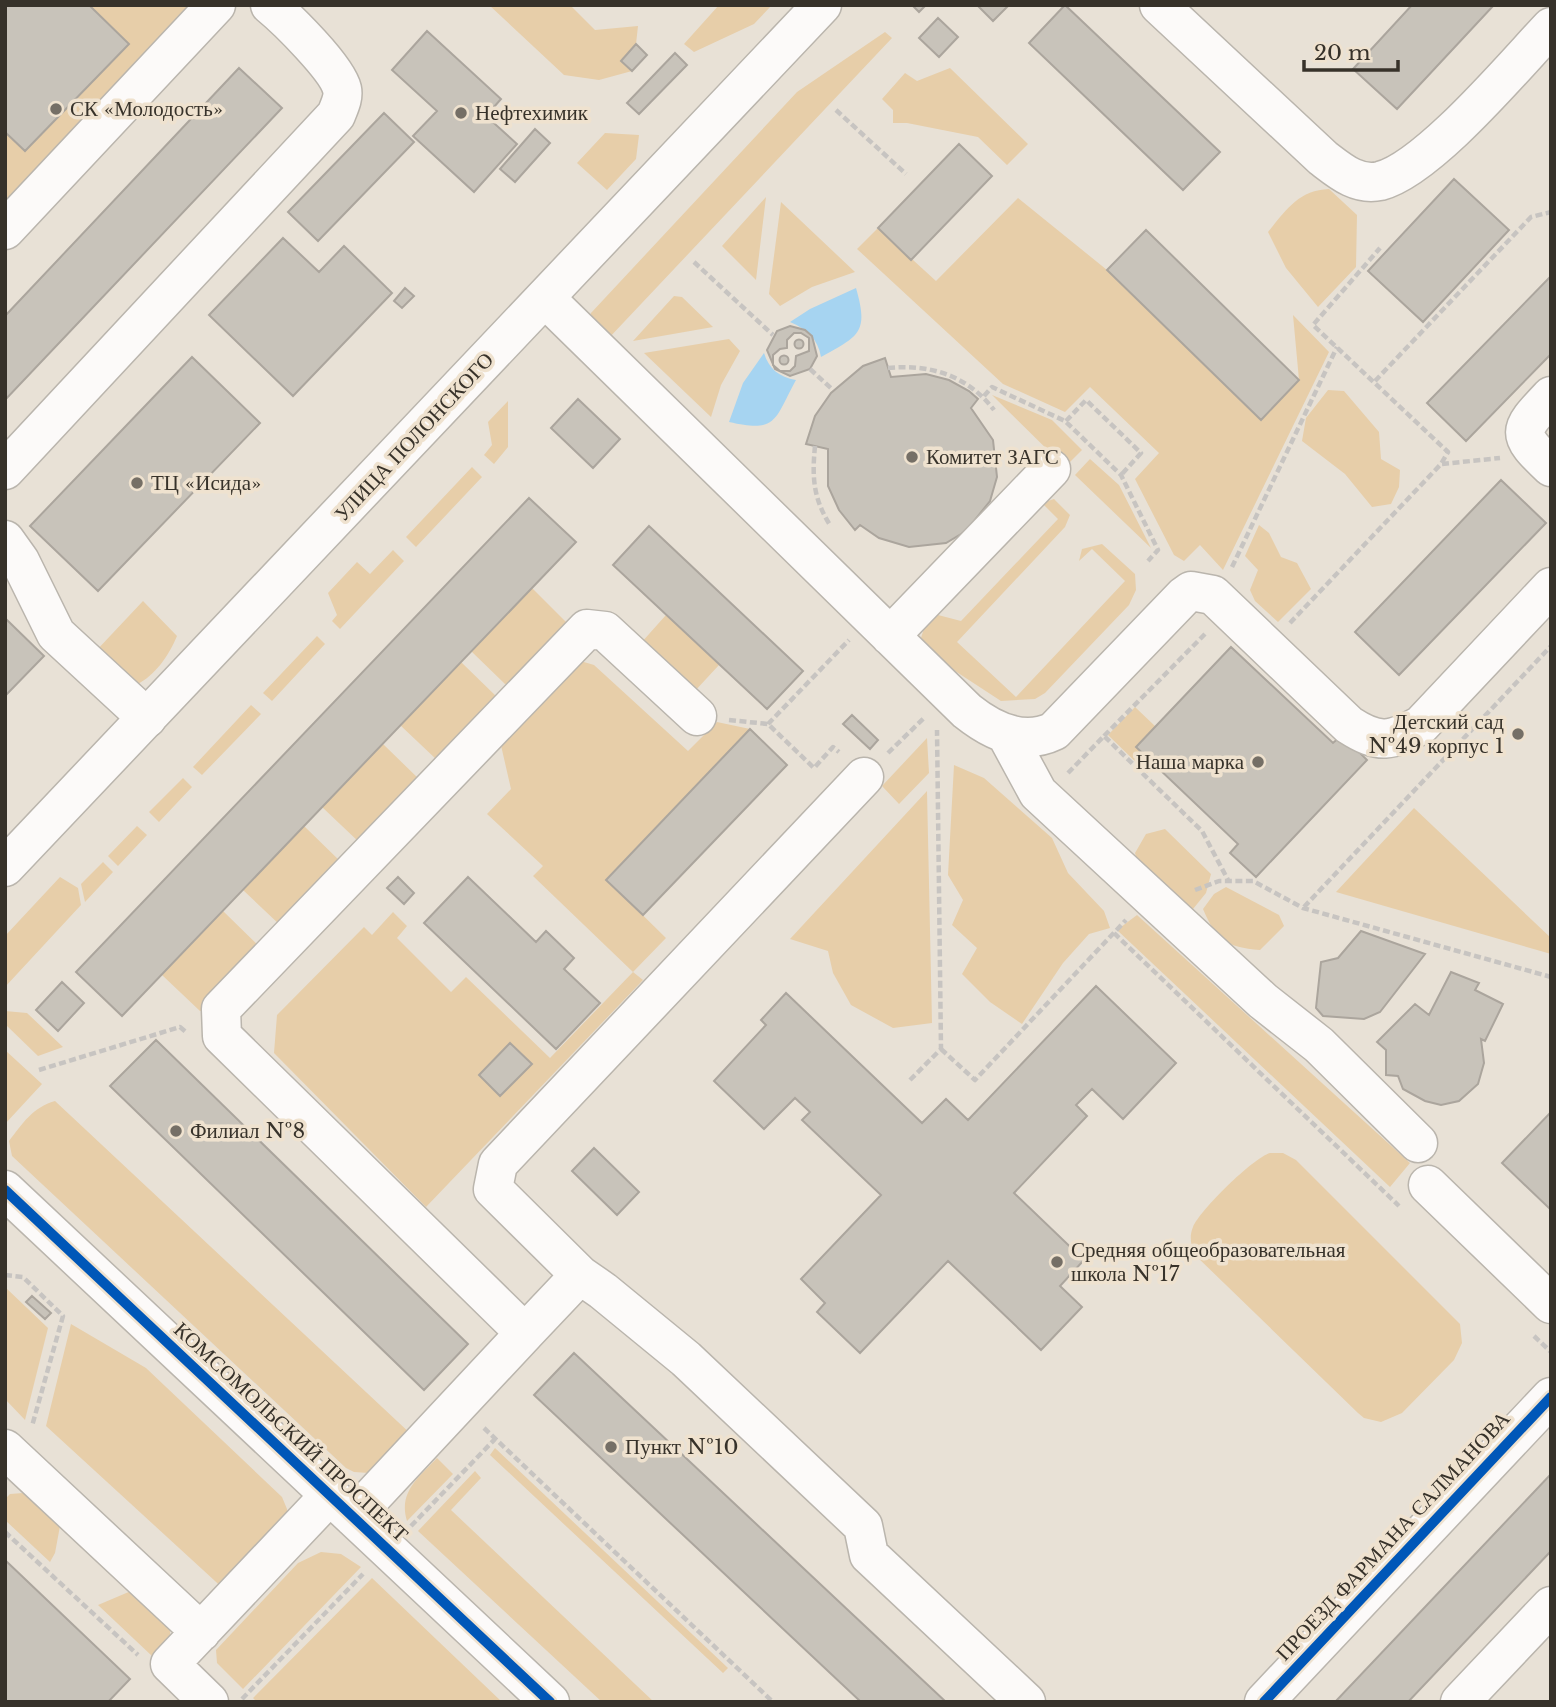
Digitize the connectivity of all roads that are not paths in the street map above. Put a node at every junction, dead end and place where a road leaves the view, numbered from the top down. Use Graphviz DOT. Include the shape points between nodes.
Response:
graph roads {
  1 [pos="216,5"];
  2 [pos="822,5"];
  3 [pos="1163,7"];
  4 [pos="278,8"];
  5 [pos="1551,27"];
  6 [pos="5,230"];
  7 [pos="545,298"];
  8 [pos="1551,396"];
  9 [pos="1551,467"];
  10 [pos="1051,469"];
  11 [pos="5,470"];
  12 [pos="5,540"];
  13 [pos="1551,587"];
  14 [pos="890,636"];
  15 [pos="697,716"];
  16 [pos="147,718"];
  17 [pos="1006,734"];
  18 [pos="864,777"];
  19 [pos="5,867"];
  20 [pos="1418,1143"];
  21 [pos="5,1190"];
  22 [pos="1415,1197"];
  23 [pos="580,1275"];
  24 [pos="1541,1319"];
  25 [pos="525,1333"];
  26 [pos="1551,1397"];
  27 [pos="8,1452"];
  28 [pos="341,1506"];
  29 [pos="1551,1606"];
  30 [pos="201,1632"];
  31 [pos="209,1702"];
  32 [pos="550,1702"];
  33 [pos="1026,1702"];
  34 [pos="1264,1702"];
  35 [pos="1460,1702"];
  1 -- 6 [label="main road"];
  2 -- 7 [label="main road, УЛИЦА ПОЛОНСКОГО"];
  3 -- 5 [label="main road" via="1323,158 1349,178 1378,181 1404,171 1432,150"];
  4 -- 11 [label="main road" via="342,88 336,115"];
  7 -- 14 [label="main road"];
  7 -- 16 [label="main road, УЛИЦА ПОЛОНСКОГО"];
  8 -- 9 [label="main road" via="1528,421 1524,434 1527,445"];
  10 -- 14 [label="main road"];
  12 -- 16 [label="main road" via="56,634"];
  13 -- 17 [label="main road" via="1422,725 1396,739 1370,739 1349,726 1213,595 1191,591 1055,731 1028,737"];
  14 -- 17 [label="main road" via="967,711 986,727"];
  15 -- 25 [label="main road" via="605,631 587,629 221,1009 222,1036"];
  16 -- 19 [label="main road, УЛИЦА ПОЛОНСКОГО"];
  17 -- 20 [label="main road" via="1038,793 1263,1001 1319,1045"];
  18 -- 23 [label="main road" via="498,1164 493,1189"];
  21 -- 28 [label="main road, КОМСОМОЛЬСКИЙ ПРОСПЕКТ"];
  22 -- 24 [label="main road"];
  23 -- 25 [label="main road"];
  23 -- 33 [label="main road" via="686,1359 863,1526 869,1555"];
  25 -- 28 [label="main road"];
  26 -- 34 [label="main road, ПРОЕЗД ФАРМАНА САЛМАНОВА"];
  27 -- 30 [label="main road"];
  28 -- 30 [label="main road"];
  28 -- 32 [label="main road, КОМСОМОЛЬСКИЙ ПРОСПЕКТ"];
  29 -- 35 [label="main road"];
  30 -- 31 [label="main road" via="170,1664"];
}
